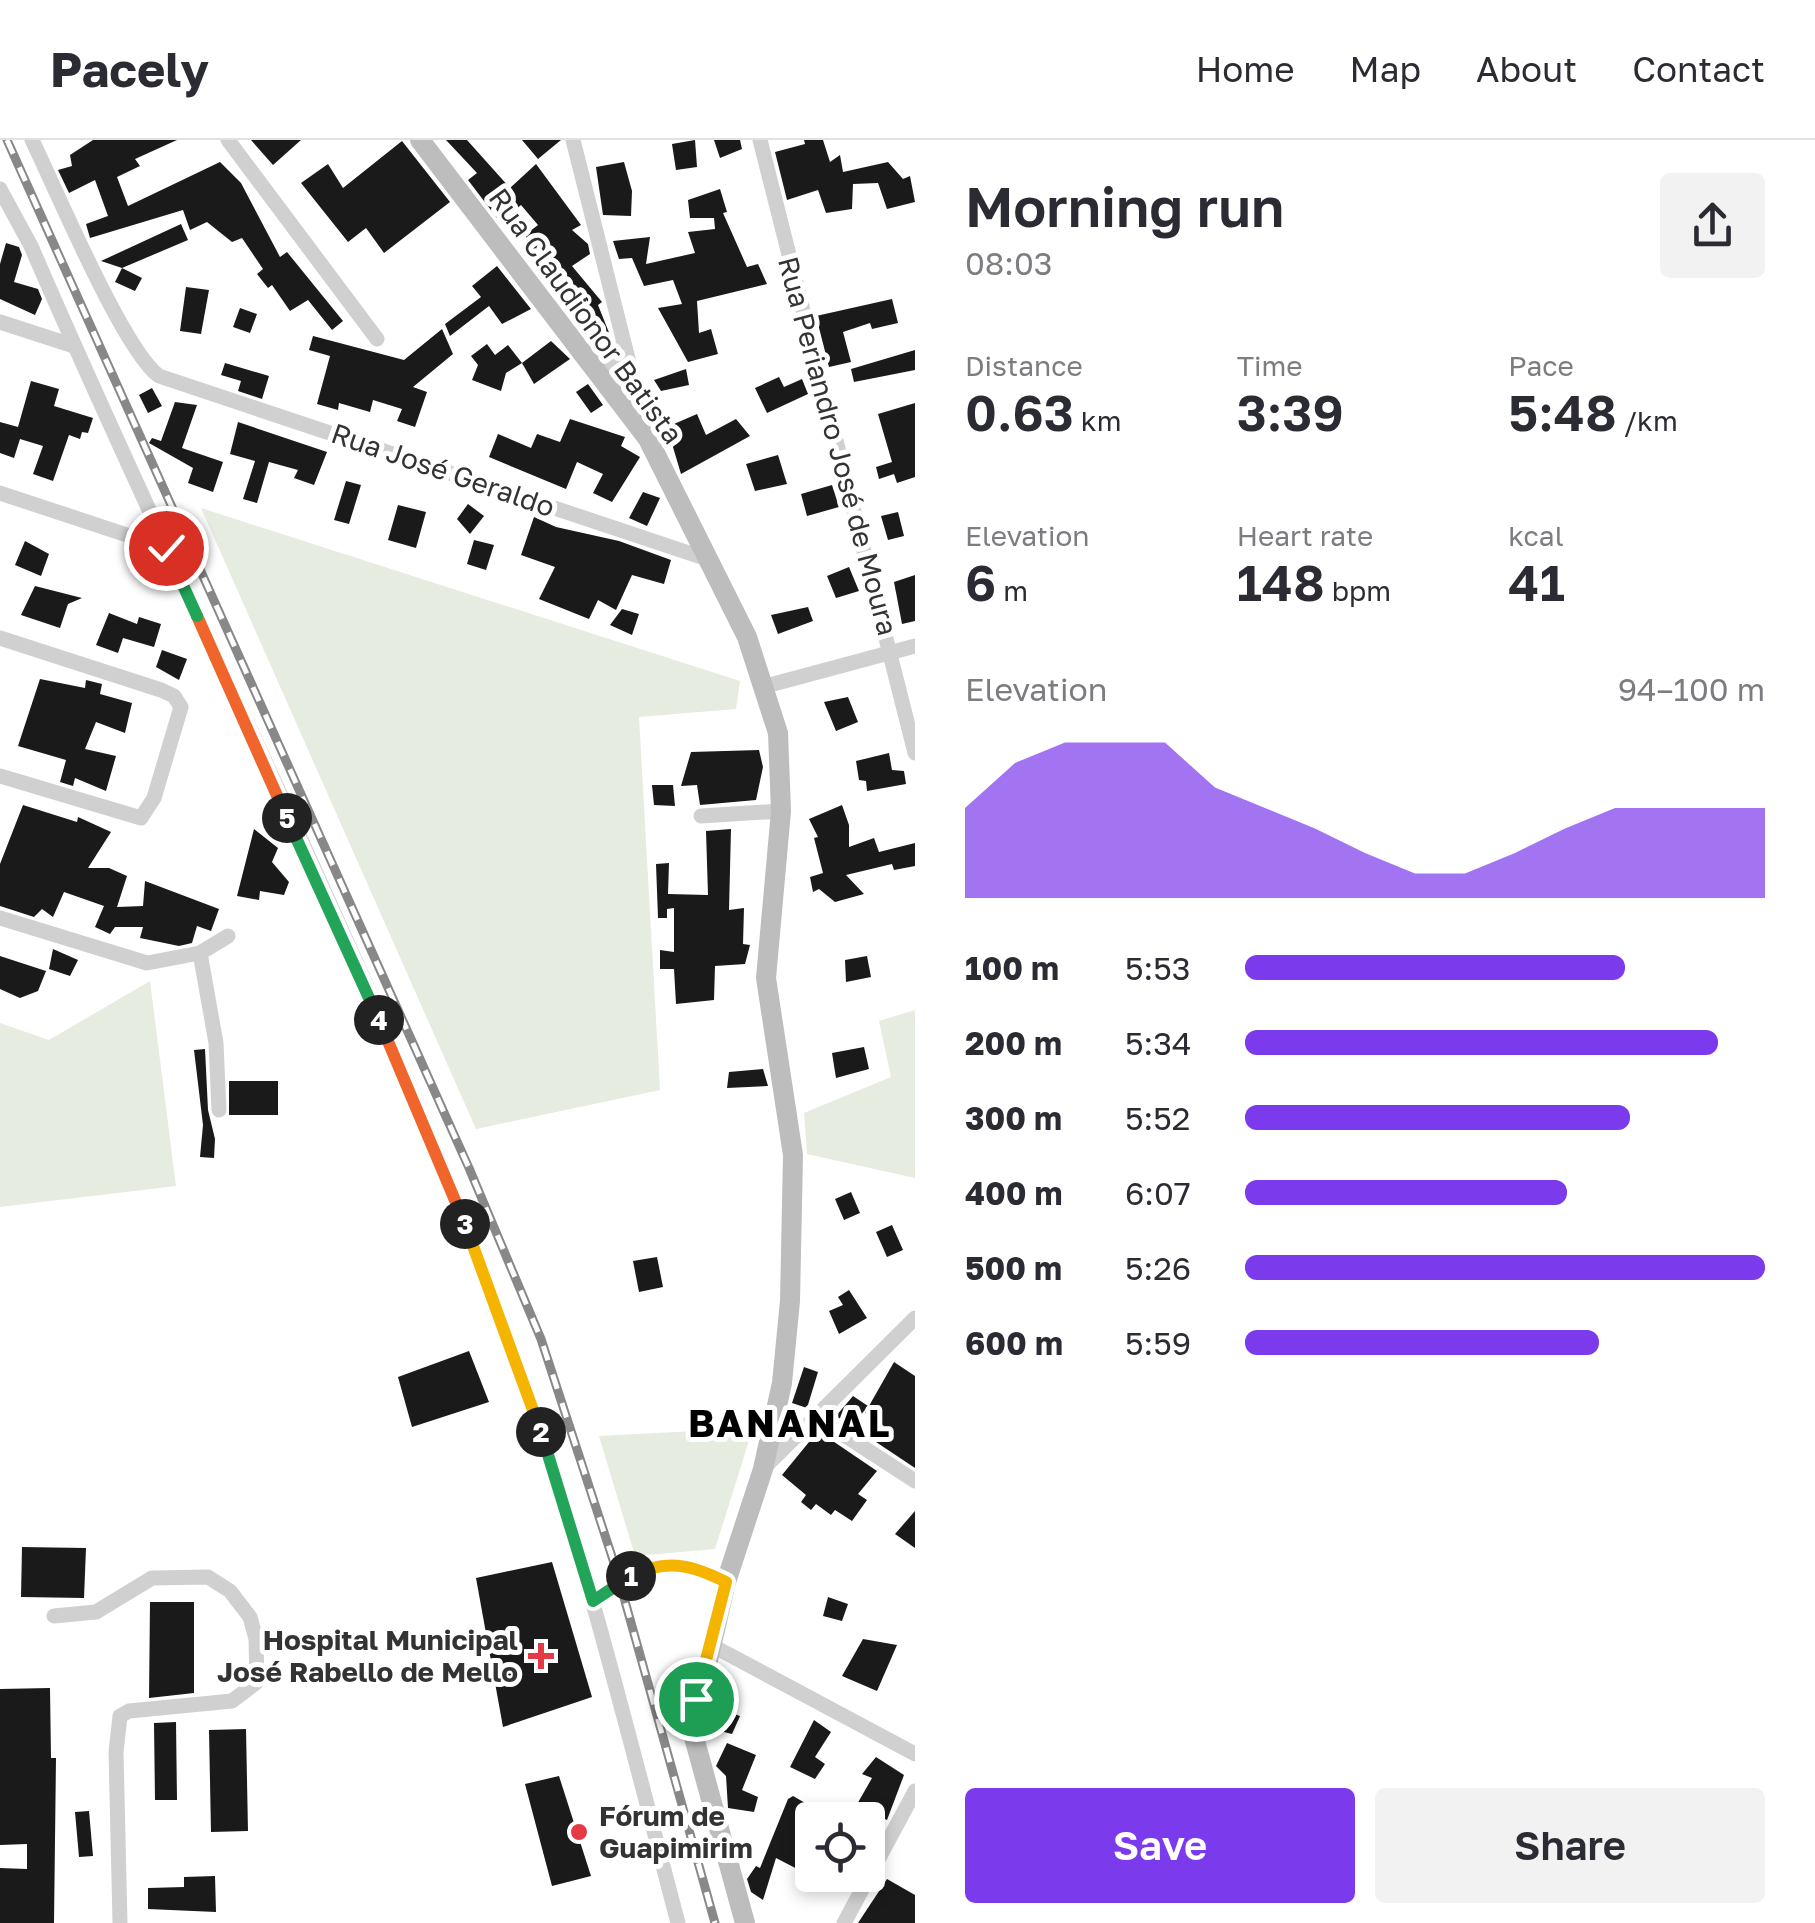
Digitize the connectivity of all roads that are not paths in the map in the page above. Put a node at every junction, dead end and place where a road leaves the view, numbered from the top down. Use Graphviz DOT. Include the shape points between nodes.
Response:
graph roads {
  1 [pos="32,140"];
  2 [pos="228,140"];
  3 [pos="420,140"];
  4 [pos="573,140"];
  5 [pos="760,140"];
  6 [pos="0,189"];
  7 [pos="0,322"];
  8 [pos="377,339"];
  9 [pos="623,339"];
  10 [pos="74,346"];
  11 [pos="590,362"];
  12 [pos="648,439"];
  13 [pos="0,493"];
  14 [pos="166,548"];
  15 [pos="710,560"];
  16 [pos="0,638"];
  17 [pos="915,646"];
  18 [pos="892,654"];
  19 [pos="766,686"];
  20 [pos="915,752"];
  21 [pos="0,776"];
  22 [pos="780,811"];
  23 [pos="701,816"];
  24 [pos="0,918"];
  25 [pos="228,936"];
  26 [pos="200,953"];
  27 [pos="218,1110"];
  28 [pos="915,1318"];
  29 [pos="818,1418"];
  30 [pos="763,1469"];
  31 [pos="915,1481"];
  32 [pos="54,1616"];
  33 [pos="709,1644"];
  34 [pos="915,1754"];
  35 [pos="915,1792"];
  36 [pos="120,1923"];
  37 [pos="678,1923"];
  38 [pos="744,1923"];
  39 [pos="844,1923"];
  1 -- 15 [label="street, Rua José Geraldo" via="146,367 174,382"];
  2 -- 8 [label="street"];
  3 -- 11 [label="main road, Rua Claudionor Batista"];
  4 -- 9 [label="street"];
  5 -- 18 [label="street, Rua Periandro José de Moura"];
  6 -- 10 [label="street"];
  7 -- 10 [label="street"];
  9 -- 11 [label="street" via="613,366"];
  9 -- 12 [label="street"];
  10 -- 14 [label="street"];
  11 -- 12 [label="main road, Rua Claudionor Batista"];
  12 -- 15 [label="main road, Rua Claudionor Batista"];
  13 -- 14 [label="street"];
  14 -- 37 [label="street" via="424,1121 507,1333 564,1498"];
  15 -- 19 [label="main road, Rua Claudionor Batista"];
  16 -- 21 [label="street" via="160,690 181,707 154,798 141,818"];
  17 -- 18 [label="street"];
  18 -- 19 [label="street"];
  18 -- 20 [label="street, Rua Periandro José de Moura"];
  19 -- 22 [label="main road, Rua Claudionor Batista" via="778,733"];
  22 -- 23 [label="street"];
  22 -- 30 [label="main road, Rua Claudionor Batista" via="766,978 790,1123 795,1238 782,1383"];
  24 -- 26 [label="street" via="147,963"];
  25 -- 26 [label="street"];
  26 -- 27 [label="street" via="216,1043"];
  28 -- 29 [label="street"];
  29 -- 30 [label="street"];
  29 -- 31 [label="street"];
  30 -- 33 [label="main road, Rua Claudionor Batista"];
  32 -- 36 [label="street" via="96,1612 152,1578 202,1576 230,1591 254,1626 257,1682 248,1694 120,1716"];
  33 -- 34 [label="street"];
  33 -- 38 [label="main road, Rua Claudionor Batista" via="696,1699 695,1741"];
  35 -- 39 [label="street"];
}
